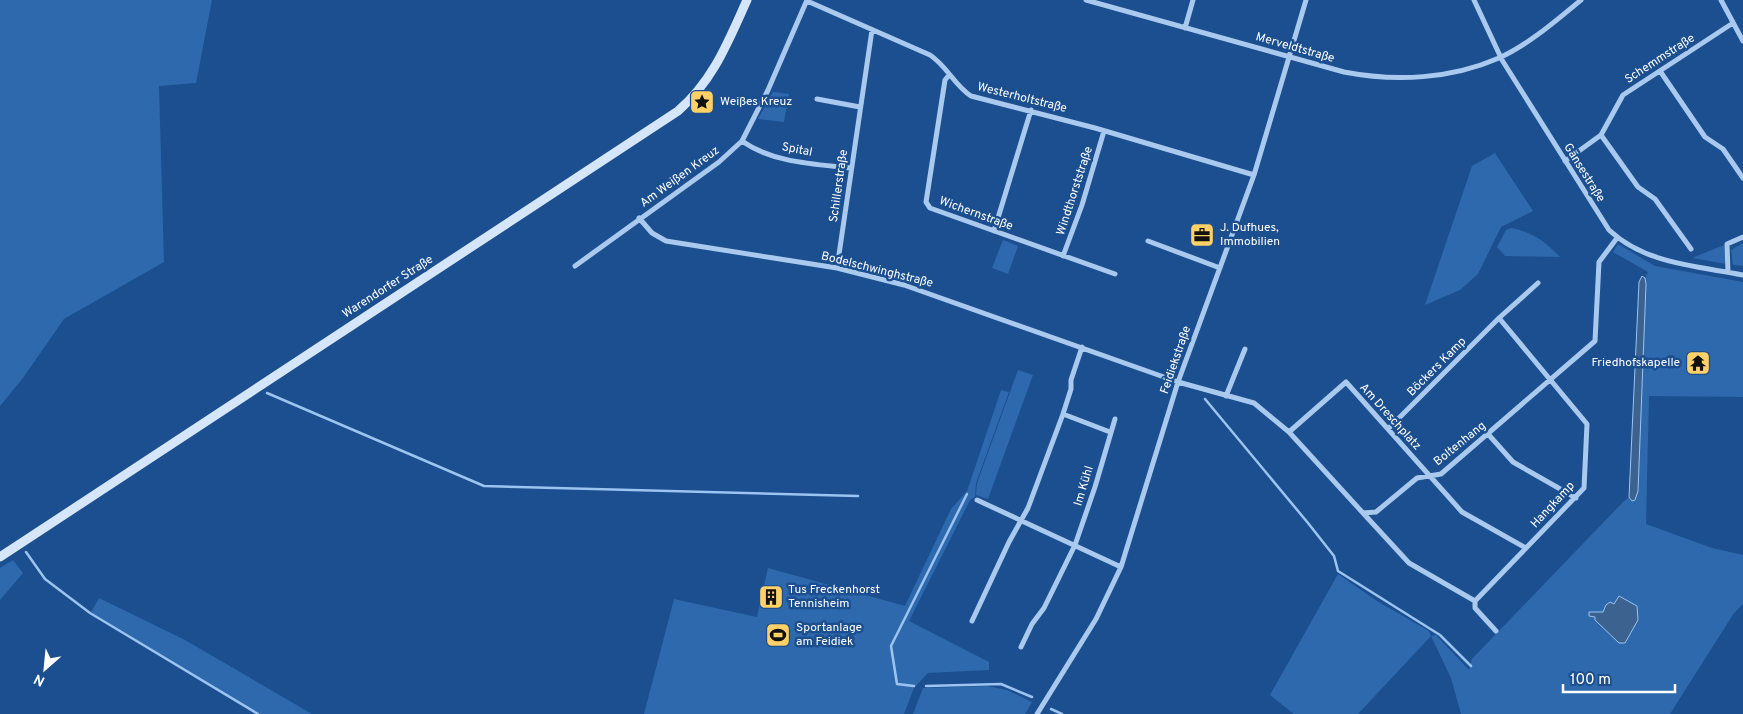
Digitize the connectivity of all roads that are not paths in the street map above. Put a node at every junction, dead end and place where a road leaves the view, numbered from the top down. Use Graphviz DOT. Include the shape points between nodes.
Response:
graph roads {
  1 [pos="747,0"];
  2 [pos="807,0"];
  3 [pos="1086,0"];
  4 [pos="1193,0"];
  5 [pos="1306,0"];
  6 [pos="1474,0"];
  7 [pos="1581,0"];
  8 [pos="1721,0"];
  9 [pos="1733,22"];
  10 [pos="1185,28"];
  11 [pos="872,30"];
  12 [pos="1743,41"];
  13 [pos="1290,57"];
  14 [pos="1501,57"];
  15 [pos="1660,71"];
  16 [pos="949,75"];
  17 [pos="817,100"];
  18 [pos="860,107"];
  19 [pos="1031,110"];
  20 [pos="1104,131"];
  21 [pos="1601,135"];
  22 [pos="742,141"];
  23 [pos="1565,161"];
  24 [pos="851,168"];
  25 [pos="1254,176"];
  26 [pos="1743,178"];
  27 [pos="639,218"];
  28 [pos="994,231"];
  29 [pos="1743,237"];
  30 [pos="1617,238"];
  31 [pos="1148,240"];
  32 [pos="1691,249"];
  33 [pos="1063,256"];
  34 [pos="575,266"];
  35 [pos="837,268"];
  36 [pos="1220,268"];
  37 [pos="1728,272"];
  38 [pos="1115,274"];
  39 [pos="1743,275"];
  40 [pos="1538,283"];
  41 [pos="1499,318"];
  42 [pos="1082,347"];
  43 [pos="1245,349"];
  44 [pos="1552,379"];
  45 [pos="1178,382"];
  46 [pos="1226,396"];
  47 [pos="1063,414"];
  48 [pos="1115,419"];
  49 [pos="1388,429"];
  50 [pos="1110,432"];
  51 [pos="1289,432"];
  52 [pos="1488,434"];
  53 [pos="1429,476"];
  54 [pos="1576,498"];
  55 [pos="977,500"];
  56 [pos="1363,513"];
  57 [pos="1021,520"];
  58 [pos="1075,545"];
  59 [pos="1526,548"];
  60 [pos="0,557"];
  61 [pos="1121,567"];
  62 [pos="1475,601"];
  63 [pos="972,621"];
  64 [pos="1496,631"];
  65 [pos="1021,647"];
  66 [pos="1037,714"];
  1 -- 60 [label="main road, Warendorfer Straße" via="706,83 678,111"];
  2 -- 11 [label="street, Westerholtstraße"];
  2 -- 22 [label="street, Am Weißen Kreuz"];
  3 -- 10 [label="street, Merveldtstraße"];
  4 -- 10 [label="street"];
  5 -- 13 [label="street, Feidiekstraße"];
  6 -- 14 [label="street, Gänsestraße"];
  7 -- 14 [label="street, Merveldtstraße" via="1554,23"];
  8 -- 9 [label="street"];
  9 -- 12 [label="street"];
  9 -- 15 [label="street, Schemmstraße"];
  10 -- 13 [label="street, Merveldtstraße"];
  11 -- 16 [label="street, Westerholtstraße" via="930,55"];
  11 -- 18 [label="street, Schillerstraße"];
  13 -- 14 [label="street, Merveldtstraße" via="1344,72 1386,78 1433,76"];
  13 -- 25 [label="street, Feidiekstraße"];
  14 -- 23 [label="street, Gänsestraße"];
  15 -- 21 [label="street, Schemmstraße" via="1624,95"];
  15 -- 26 [label="street" via="1706,137 1723,149"];
  16 -- 19 [label="street, Westerholtstraße" via="960,89 971,96"];
  16 -- 28 [label="street, Wichernstraße" via="926,202 930,208"];
  17 -- 18 [label="street"];
  18 -- 24 [label="street, Schillerstraße"];
  19 -- 20 [label="street, Westerholtstraße"];
  19 -- 28 [label="street"];
  20 -- 25 [label="street, Westerholtstraße"];
  20 -- 33 [label="street, Windthorststraße"];
  21 -- 23 [label="street, Schemmstraße"];
  21 -- 32 [label="street" via="1638,187 1655,199"];
  22 -- 24 [label="street, Spital" via="755,151 790,160"];
  22 -- 27 [label="street, Am Weißen Kreuz" via="719,162"];
  23 -- 30 [label="street, Gänsestraße"];
  24 -- 35 [label="street, Schillerstraße"];
  25 -- 36 [label="street, Feidiekstraße"];
  27 -- 34 [label="street, Am Weißen Kreuz"];
  27 -- 35 [label="street, Bodelschwinghstraße" via="652,233 666,241"];
  28 -- 33 [label="street, Wichernstraße"];
  29 -- 37 [label="street" via="1727,244"];
  30 -- 37 [label="street, Gänsestraße" via="1668,262"];
  30 -- 44 [label="street, Boltenhang" via="1599,262 1595,341"];
  31 -- 36 [label="street"];
  33 -- 38 [label="street, Wichernstraße"];
  35 -- 42 [label="street, Bodelschwinghstraße" via="904,285"];
  36 -- 45 [label="street, Feidiekstraße"];
  37 -- 39 [label="street, Gänsestraße"];
  40 -- 41 [label="street, Böckers Kamp"];
  41 -- 44 [label="street"];
  41 -- 49 [label="street, Böckers Kamp"];
  42 -- 45 [label="street, Bodelschwinghstraße"];
  42 -- 47 [label="street"];
  43 -- 46 [label="street"];
  44 -- 52 [label="street, Boltenhang"];
  44 -- 54 [label="street, Hangkamp" via="1587,424 1584,488"];
  45 -- 46 [label="street"];
  45 -- 61 [label="street, Feidiekstraße"];
  46 -- 51 [label="street" via="1254,403"];
  47 -- 50 [label="street"];
  47 -- 57 [label="street"];
  48 -- 50 [label="street, Im Kühl"];
  49 -- 51 [label="street, Am Dreschplatz" via="1346,382"];
  49 -- 53 [label="street, Am Dreschplatz"];
  50 -- 58 [label="street, Im Kühl"];
  51 -- 56 [label="street"];
  52 -- 53 [label="street, Boltenhang" via="1440,474"];
  52 -- 54 [label="street" via="1513,462"];
  53 -- 56 [label="street, Boltenhang" via="1417,478 1376,512"];
  53 -- 59 [label="street, Am Dreschplatz" via="1462,512"];
  54 -- 59 [label="street, Hangkamp"];
  55 -- 57 [label="street"];
  56 -- 62 [label="street" via="1409,564"];
  57 -- 58 [label="street"];
  57 -- 63 [label="street"];
  58 -- 61 [label="street"];
  58 -- 65 [label="street, Im Kühl"];
  59 -- 62 [label="street, Hangkamp"];
  61 -- 66 [label="street, Feidiekstraße" via="1096,619"];
  62 -- 64 [label="street" via="1474,608"];
}
